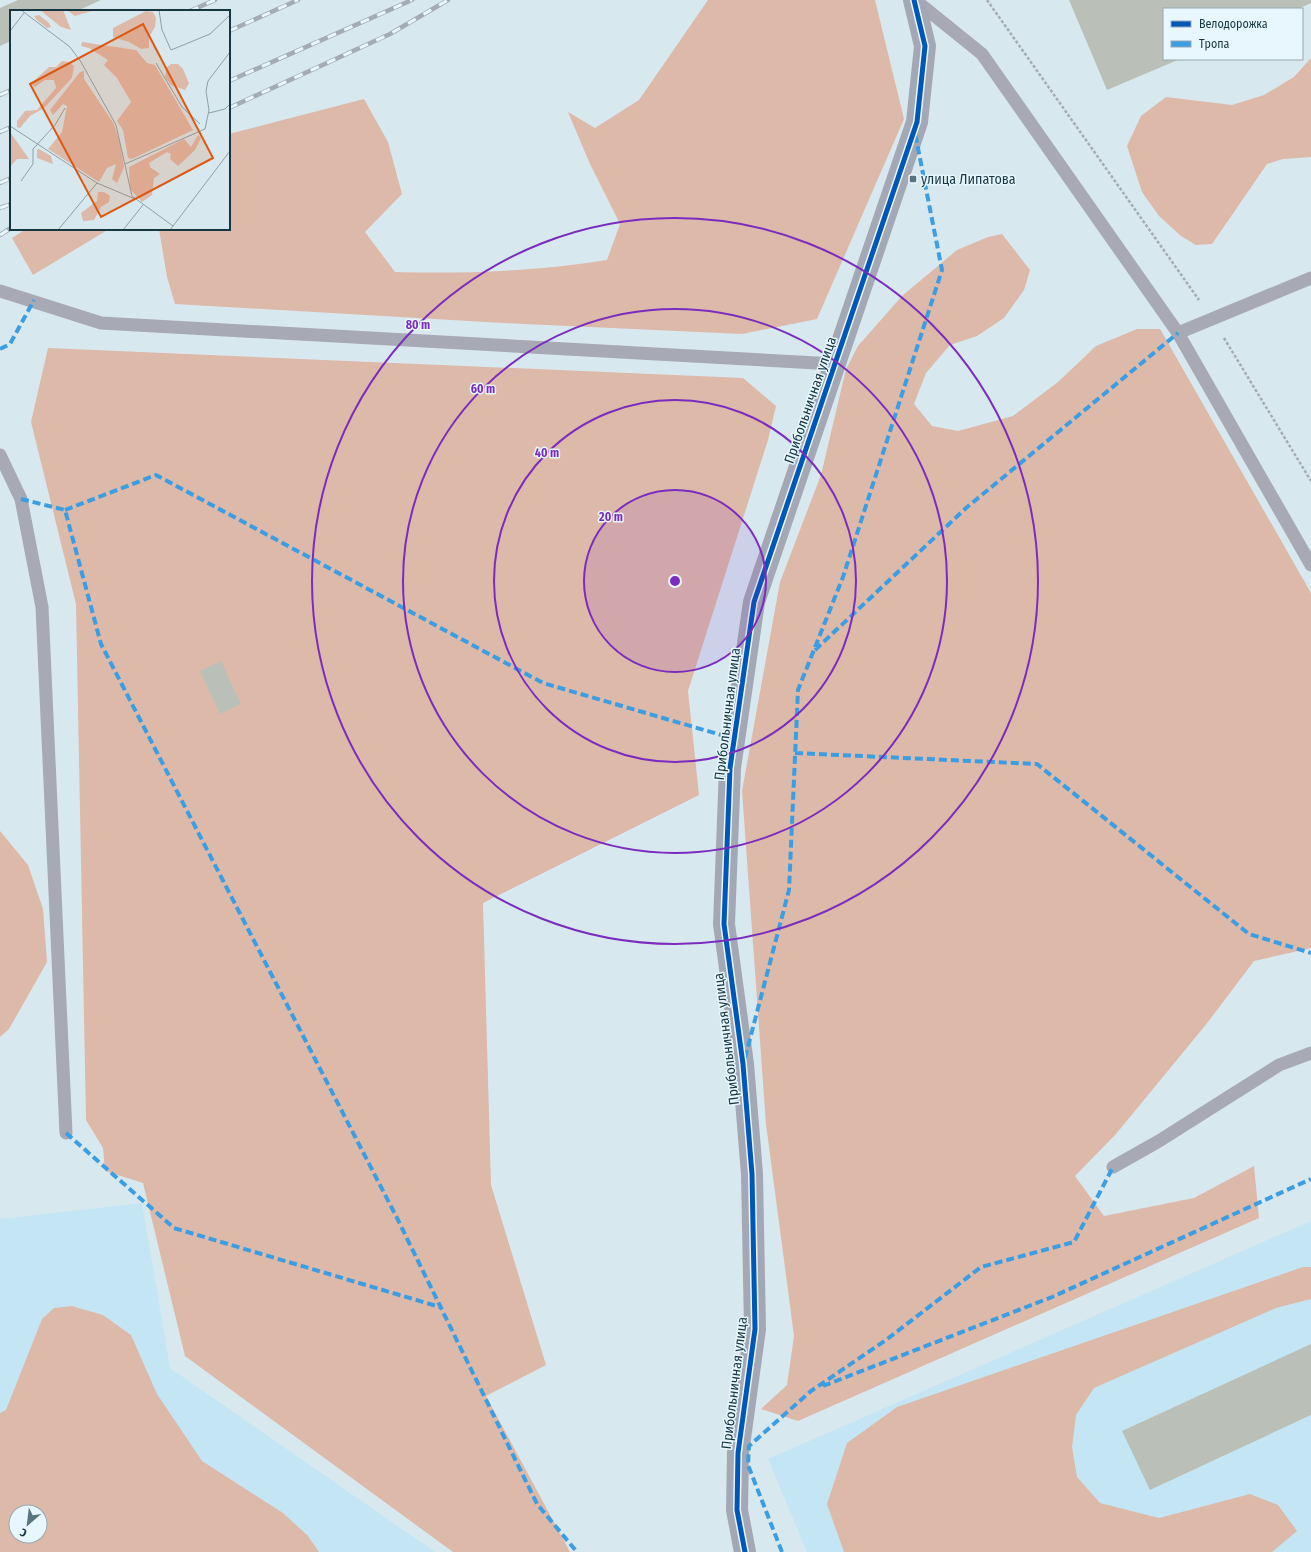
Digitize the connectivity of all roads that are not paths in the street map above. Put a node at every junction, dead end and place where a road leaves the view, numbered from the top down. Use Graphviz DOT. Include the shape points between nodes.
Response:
graph roads {
  1 [pos="915,0"];
  2 [pos="1311,278"];
  3 [pos="0,291"];
  4 [pos="1178,333"];
  5 [pos="835,364"];
  6 [pos="0,455"];
  7 [pos="1311,565"];
  8 [pos="1311,1053"];
  9 [pos="66,1133"];
  10 [pos="1113,1168"];
  11 [pos="745,1552"];
  1 -- 4 [label="lane" via="982,54"];
  1 -- 5 [label="street, Прибольничная улица" via="925,46 917,122"];
  2 -- 4 [label="lane"];
  3 -- 5 [label="lane" via="101,323"];
  4 -- 7 [label="lane"];
  5 -- 11 [label="street, Прибольничная улица" via="754,602 730,768 724,924 743,1064 752,1174 755,1329 738,1453 737,1510"];
  6 -- 9 [label="lane" via="21,499 42,607"];
  8 -- 10 [label="lane" via="1279,1065"];
}
